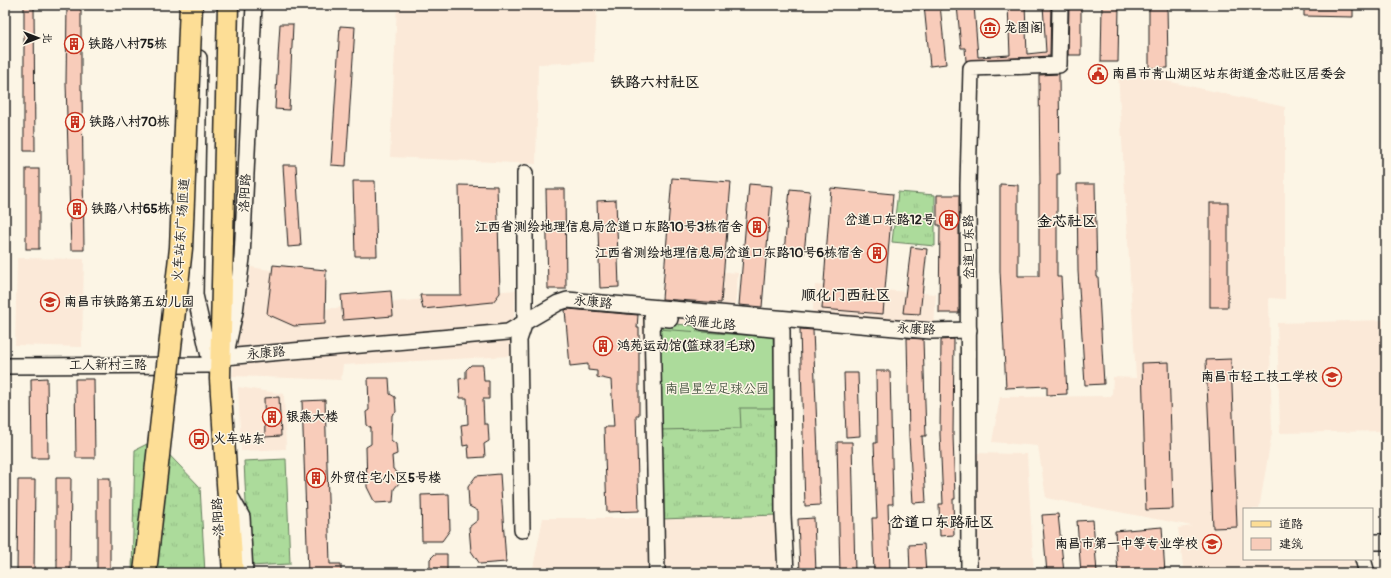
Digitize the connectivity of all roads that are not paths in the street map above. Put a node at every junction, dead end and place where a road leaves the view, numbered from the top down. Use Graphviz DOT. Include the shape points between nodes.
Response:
graph roads {
  1 [pos="191,5"];
  2 [pos="200,5"];
  3 [pos="218,5"];
  4 [pos="228,5"];
  5 [pos="254,5"];
  6 [pos="1060,5"];
  7 [pos="525,174"];
  8 [pos="525,322"];
  9 [pos="969,330"];
  10 [pos="5,366"];
  11 [pos="219,367"];
  12 [pos="228,492"];
  13 [pos="522,530"];
  14 [pos="1373,542"];
  15 [pos="1386,542"];
  16 [pos="1363,560"];
  17 [pos="145,573"];
  18 [pos="220,573"];
  19 [pos="233,573"];
  20 [pos="245,573"];
  21 [pos="657,573"];
  22 [pos="786,573"];
  23 [pos="969,573"];
  24 [pos="1367,573"];
  1 -- 17 [label="highway, 火车站东广场匝道, bridge" via="181,248"];
  2 -- 11 [label="street, 洛阳路" via="195,295"];
  3 -- 11 [label="main road, 洛阳路" via="212,252"];
  4 -- 11 [label="main road, 洛阳路"];
  5 -- 11 [label="street, 洛阳路" via="242,258 235,312"];
  6 -- 9 [label="street, 岔道口东路" via="1059,65 971,68 968,185"];
  7 -- 8 [label="street"];
  8 -- 9 [label="street, 永康路" via="567,300 931,331"];
  8 -- 11 [label="street, 永康路" via="508,332"];
  8 -- 13 [label="street" via="519,340"];
  9 -- 23 [label="street, 岔道口东路"];
  10 -- 11 [label="street, 工人新村三路"];
  11 -- 12 [label="main road, 洛阳路"];
  11 -- 18 [label="main road, 洛阳路"];
  12 -- 19 [label="main road, 洛阳路"];
  12 -- 20 [label="street" via="242,518"];
  14 -- 15 [label="street"];
  16 -- 24 [label="street"];
  21 -- 22 [label="street, 鸿雁北路" via="652,317 782,330 783,515"];
}
